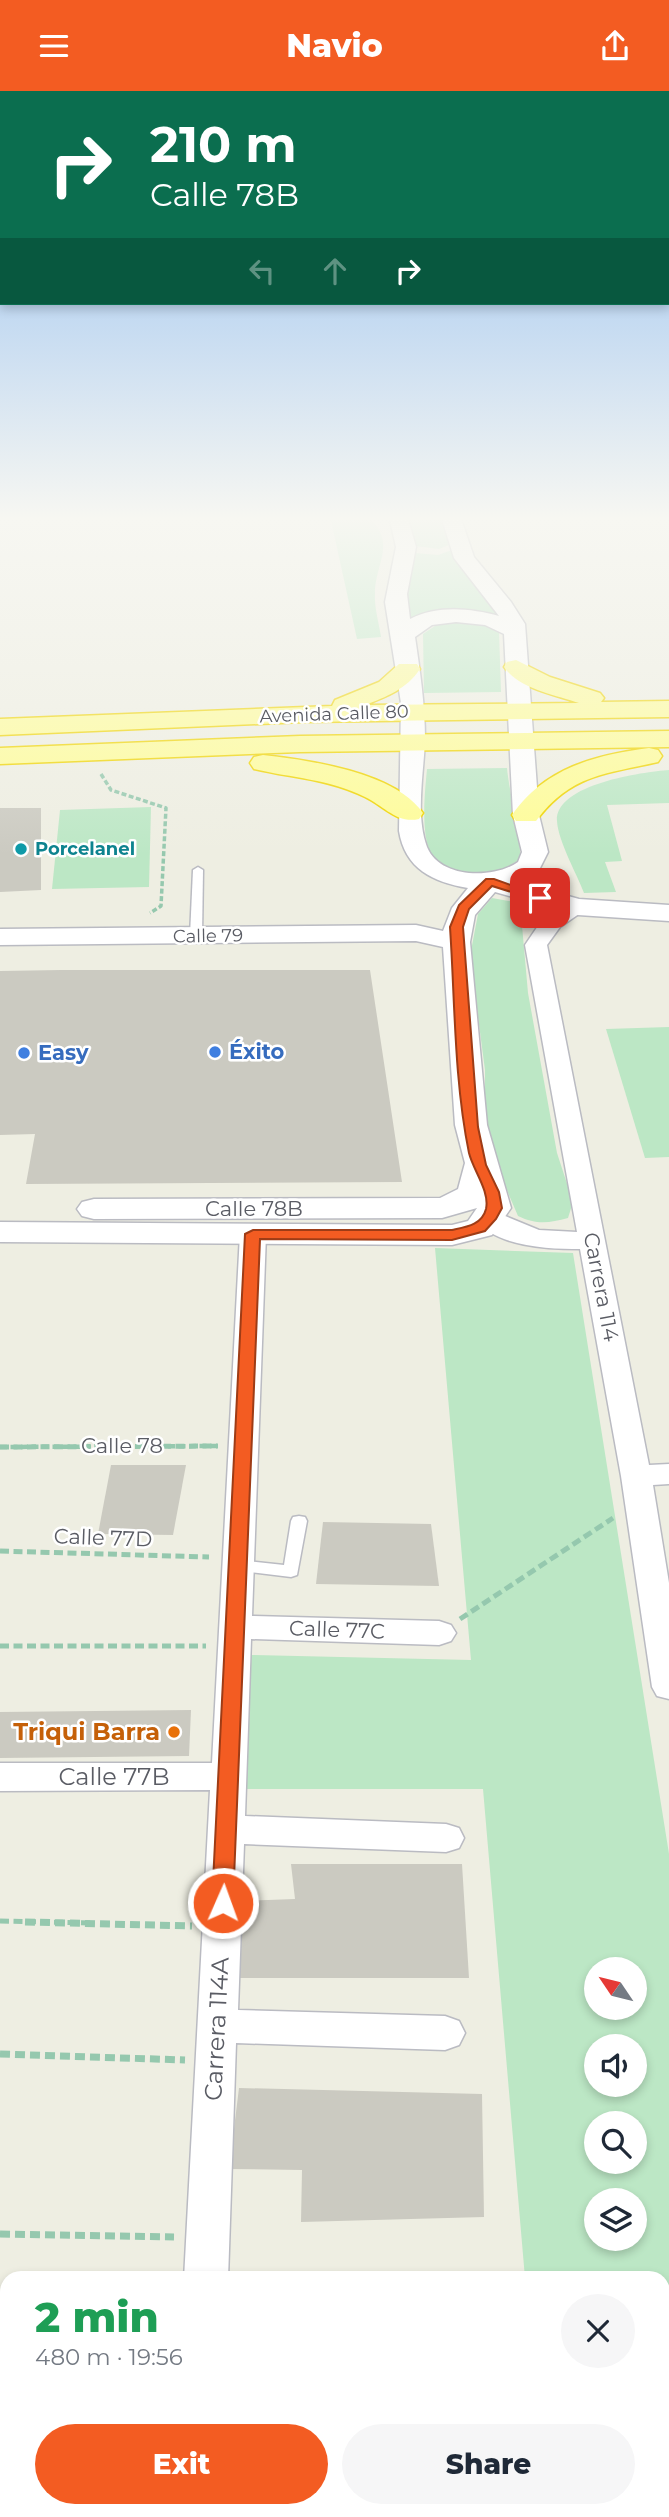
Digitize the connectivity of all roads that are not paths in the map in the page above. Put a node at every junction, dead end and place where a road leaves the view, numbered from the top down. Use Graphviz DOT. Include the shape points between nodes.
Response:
graph roads {
  1 [pos="402,629"];
  2 [pos="409,629"];
  3 [pos="510,629"];
  4 [pos="514,631"];
  5 [pos="404,636"];
  6 [pos="516,667"];
  7 [pos="408,669"];
  8 [pos="669,708"];
  9 [pos="304,713"];
  10 [pos="669,725"];
  11 [pos="0,727"];
  12 [pos="520,733"];
  13 [pos="413,734"];
  14 [pos="669,739"];
  15 [pos="0,742"];
  16 [pos="669,754"];
  17 [pos="0,756"];
  18 [pos="219,762"];
  19 [pos="0,770"];
  20 [pos="409,813"];
  21 [pos="526,815"];
  22 [pos="535,852"];
  23 [pos="198,870"];
  24 [pos="436,871"];
  25 [pos="490,882"];
  26 [pos="578,907"];
  27 [pos="669,913"];
  28 [pos="416,933"];
  29 [pos="196,936"];
  30 [pos="0,937"];
  31 [pos="456,942"];
  32 [pos="479,1165"];
  33 [pos="0,1209"];
  34 [pos="489,1219"];
  35 [pos="0,1233"];
  36 [pos="253,1234"];
  37 [pos="593,1240"];
  38 [pos="669,1474"];
  39 [pos="638,1486"];
  40 [pos="299,1521"];
  41 [pos="222,1561"];
  42 [pos="235,1627"];
  43 [pos="439,1633"];
  44 [pos="669,1687"];
  45 [pos="228,1776"];
  46 [pos="0,1777"];
  47 [pos="226,1829"];
  48 [pos="446,1838"];
  49 [pos="445,2033"];
  50 [pos="216,2044"];
  51 [pos="206,2271"];
  1 -- 5 [label="street"];
  2 -- 5 [label="street"];
  3 -- 4 [label="street"];
  4 -- 6 [label="street"];
  5 -- 7 [label="street"];
  6 -- 8 [label="highway" via="575,694 624,705"];
  6 -- 12 [label="street"];
  7 -- 9 [label="highway" via="373,695"];
  7 -- 13 [label="street"];
  8 -- 12 [label="highway, Avenida Calle 80"];
  9 -- 11 [label="highway, Avenida Calle 80"];
  9 -- 13 [label="highway, Avenida Calle 80"];
  10 -- 12 [label="highway, Avenida Calle 80"];
  12 -- 13 [label="highway, Avenida Calle 80"];
  12 -- 13 [label="highway, Avenida Calle 80"];
  12 -- 14 [label="highway, Avenida Calle 80"];
  12 -- 16 [label="highway, Avenida Calle 80"];
  12 -- 21 [label="street"];
  13 -- 15 [label="highway, Avenida Calle 80"];
  13 -- 17 [label="highway, Avenida Calle 80"];
  13 -- 18 [label="highway, Avenida Calle 80"];
  13 -- 20 [label="street"];
  16 -- 21 [label="highway" via="616,762 571,776 542,794"];
  18 -- 19 [label="highway, Avenida Calle 80"];
  18 -- 20 [label="highway" via="282,765 338,777 379,792"];
  20 -- 24 [label="street" via="419,858"];
  21 -- 22 [label="street"];
  22 -- 25 [label="street" via="522,873"];
  22 -- 26 [label="street"];
  23 -- 29 [label="lane"];
  24 -- 25 [label="street"];
  24 -- 28 [label="street" via="443,887 445,916 440,923"];
  25 -- 26 [label="street"];
  25 -- 31 [label="street" via="464,908"];
  26 -- 27 [label="street"];
  26 -- 37 [label="street, Carrera 114" via="552,922 536,945"];
  28 -- 29 [label="street, Calle 79"];
  28 -- 31 [label="street, Calle 79"];
  29 -- 30 [label="street, Calle 79"];
  31 -- 32 [label="street" via="471,1127"];
  32 -- 33 [label="street, Calle 78B" via="478,1187 471,1197 442,1208"];
  32 -- 34 [label="street" via="492,1192 494,1208"];
  34 -- 36 [label="street, Calle 78B" via="480,1228 452,1235"];
  34 -- 37 [label="street" via="506,1231 530,1238"];
  35 -- 36 [label="street, Calle 78B"];
  36 -- 41 [label="street, Carrera 114A" via="243,1446"];
  37 -- 39 [label="street, Carrera 114"];
  38 -- 39 [label="street"];
  39 -- 44 [label="street, Carrera 114"];
  40 -- 41 [label="lane" via="291,1571"];
  41 -- 42 [label="street, Carrera 114A"];
  42 -- 43 [label="street, Calle 77C"];
  42 -- 45 [label="street, Carrera 114A"];
  45 -- 46 [label="street, Calle 77B"];
  45 -- 47 [label="street, Carrera 114A"];
  47 -- 48 [label="street"];
  47 -- 50 [label="street, Carrera 114A"];
  49 -- 50 [label="street"];
  50 -- 51 [label="street, Carrera 114A"];
}
